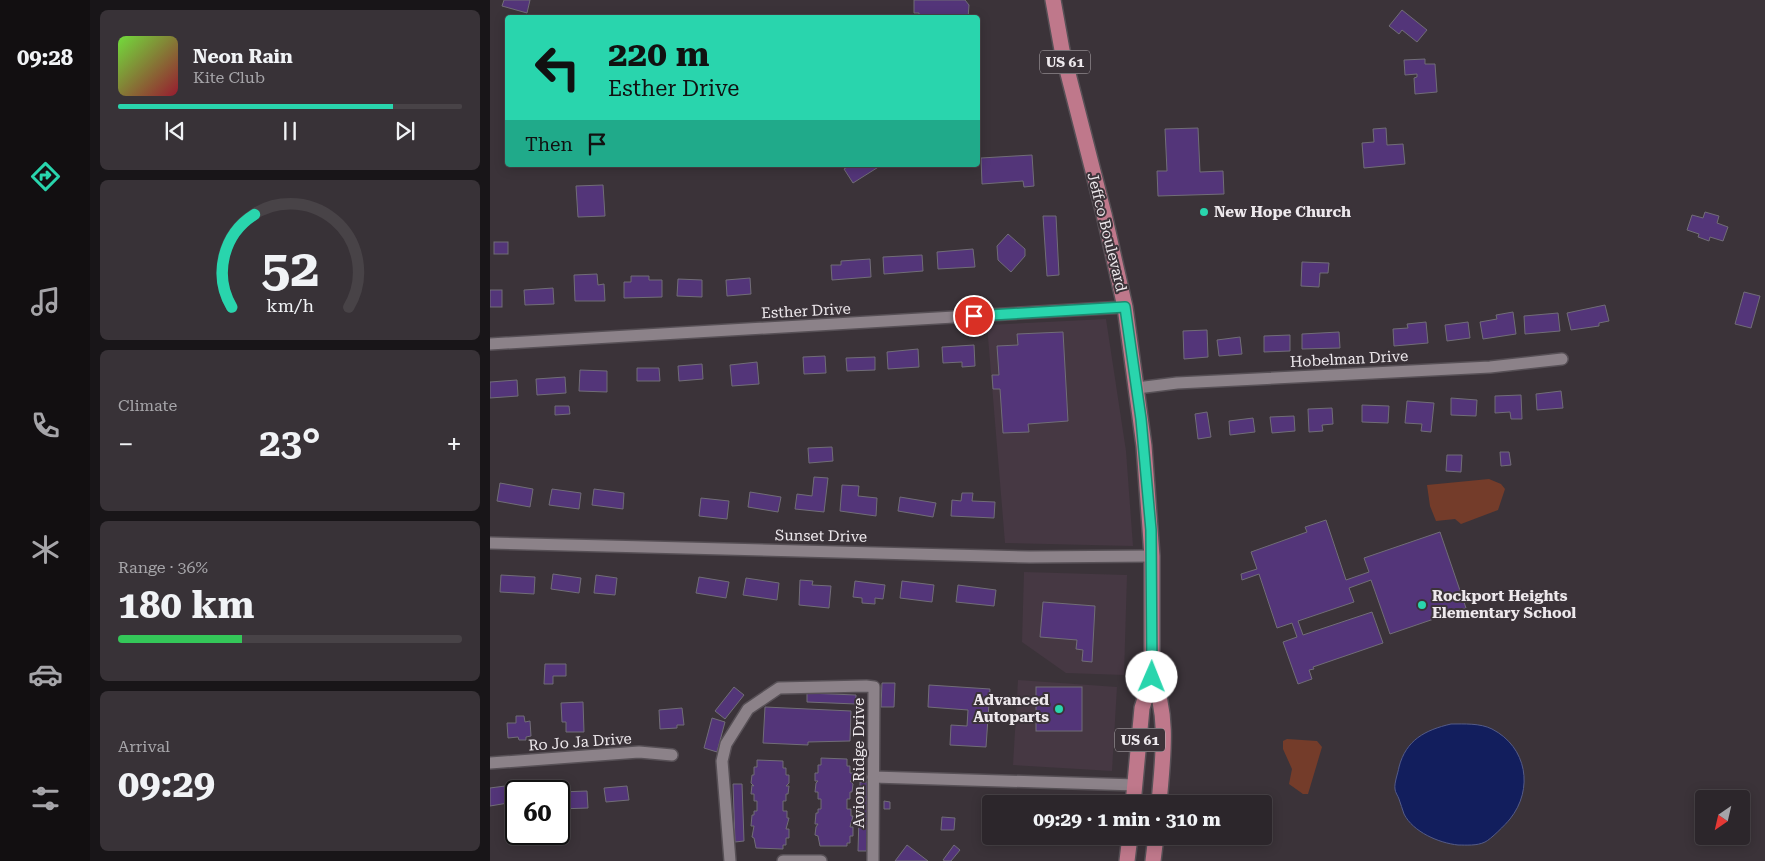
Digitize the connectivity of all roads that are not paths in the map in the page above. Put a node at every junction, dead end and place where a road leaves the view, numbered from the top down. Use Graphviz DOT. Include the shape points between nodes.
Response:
graph roads {
  1 [pos="1052,0"];
  2 [pos="1125,307"];
  3 [pos="490,344"];
  4 [pos="1562,359"];
  5 [pos="1137,388"];
  6 [pos="490,543"];
  7 [pos="1152,556"];
  8 [pos="1152,677"];
  9 [pos="672,755"];
  10 [pos="490,763"];
  11 [pos="873,777"];
  12 [pos="1136,784"];
  13 [pos="1134,795"];
  14 [pos="1160,795"];
  15 [pos="1129,845"];
  16 [pos="1155,845"];
  17 [pos="730,861"];
  18 [pos="783,861"];
  19 [pos="822,861"];
  20 [pos="873,861"];
  21 [pos="1126,861"];
  22 [pos="1153,861"];
  1 -- 2 [label="main road, Jeffco Boulevard / US 61"];
  2 -- 3 [label="street, Esther Drive"];
  2 -- 5 [label="main road, Jeffco Boulevard / US 61"];
  4 -- 5 [label="street, Hobelman Drive" via="1490,367 1177,383"];
  5 -- 7 [label="main road, Jeffco Boulevard / US 61"];
  6 -- 7 [label="street, Sunset Drive" via="1056,557"];
  7 -- 8 [label="main road, Jeffco Boulevard / US 61"];
  8 -- 12 [label="main road, Jeffco Boulevard / US 61" via="1142,708"];
  8 -- 14 [label="main road, Jeffco Boulevard / US 61" via="1162,712"];
  9 -- 10 [label="street, Ro Jo Ja Drive" via="639,752"];
  11 -- 12 [label="street"];
  11 -- 17 [label="street, Avion Ridge Drive" via="874,687 779,688 748,709 726,744 722,761"];
  11 -- 20 [label="street, Avion Ridge Drive"];
  12 -- 13 [label="main road, Jeffco Boulevard / US 61"];
  15 -- 21 [label="main road"];
  16 -- 22 [label="main road"];
  18 -- 19 [label="street"];
}
